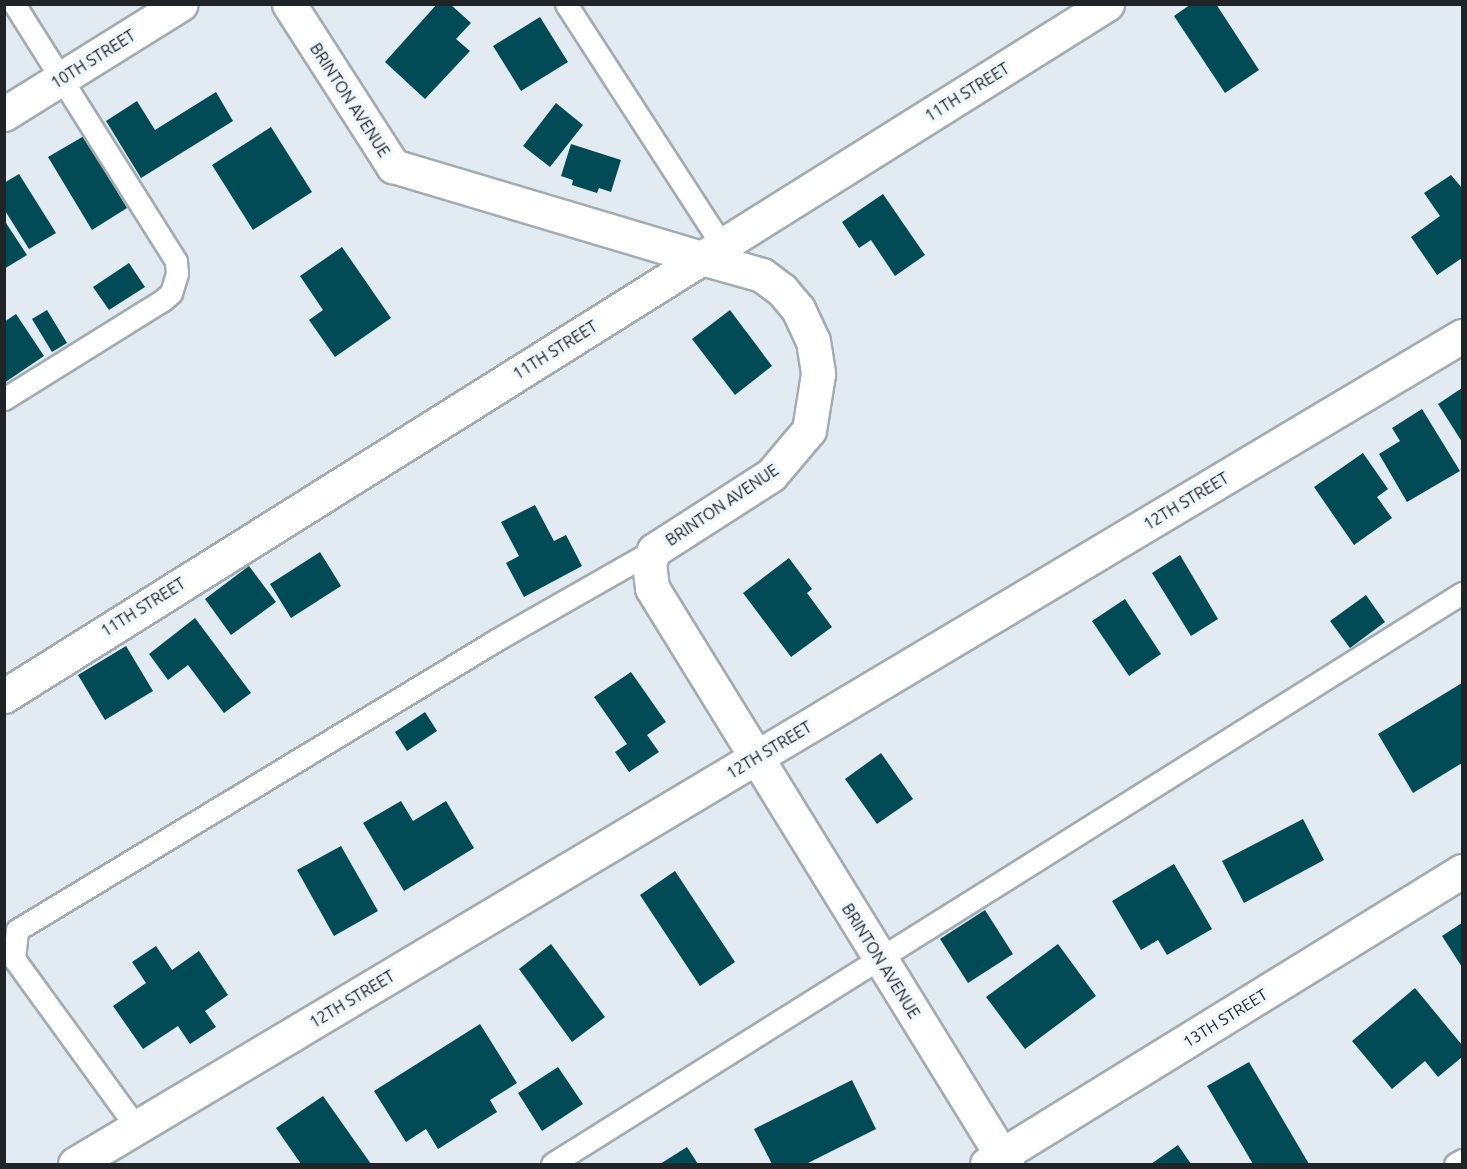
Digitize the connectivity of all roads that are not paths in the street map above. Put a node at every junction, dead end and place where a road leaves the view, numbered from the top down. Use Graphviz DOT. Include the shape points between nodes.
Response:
graph roads {
  1 [pos="14,4"];
  2 [pos="181,4"];
  3 [pos="289,4"];
  4 [pos="567,4"];
  5 [pos="1107,4"];
  6 [pos="62,79"];
  7 [pos="4,114"];
  8 [pos="712,252"];
  9 [pos="1462,336"];
  10 [pos="4,399"];
  11 [pos="654,550"];
  12 [pos="1462,593"];
  13 [pos="4,696"];
  14 [pos="756,758"];
  15 [pos="1462,871"];
  16 [pos="880,958"];
  17 [pos="137,1128"];
  18 [pos="1462,1160"];
  19 [pos="999,1162"];
  20 [pos="75,1164"];
  21 [pos="552,1164"];
  22 [pos="1455,1164"];
  1 -- 6 [label="lane"];
  2 -- 6 [label="street, 10TH STREET"];
  3 -- 8 [label="street, BRINTON AVENUE" via="393,166"];
  4 -- 8 [label="lane"];
  5 -- 8 [label="street, 11TH STREET"];
  6 -- 7 [label="street, 10TH STREET"];
  6 -- 10 [label="lane" via="176,261 177,273 171,293 163,300"];
  8 -- 11 [label="street, BRINTON AVENUE" via="762,275 798,309 813,341 818,374 816,406 809,430 771,474"];
  8 -- 13 [label="street, 11TH STREET"];
  9 -- 14 [label="street, 12TH STREET"];
  11 -- 14 [label="street, BRINTON AVENUE" via="650,563 652,588"];
  11 -- 17 [label="lane" via="498,639 16,930 14,959"];
  12 -- 16 [label="lane"];
  14 -- 16 [label="street, BRINTON AVENUE"];
  14 -- 17 [label="street, 12TH STREET"];
  15 -- 19 [label="street, 13TH STREET"];
  16 -- 19 [label="street, BRINTON AVENUE"];
  16 -- 21 [label="lane"];
  17 -- 20 [label="street, 12TH STREET"];
  18 -- 22 [label="lane"];
}
